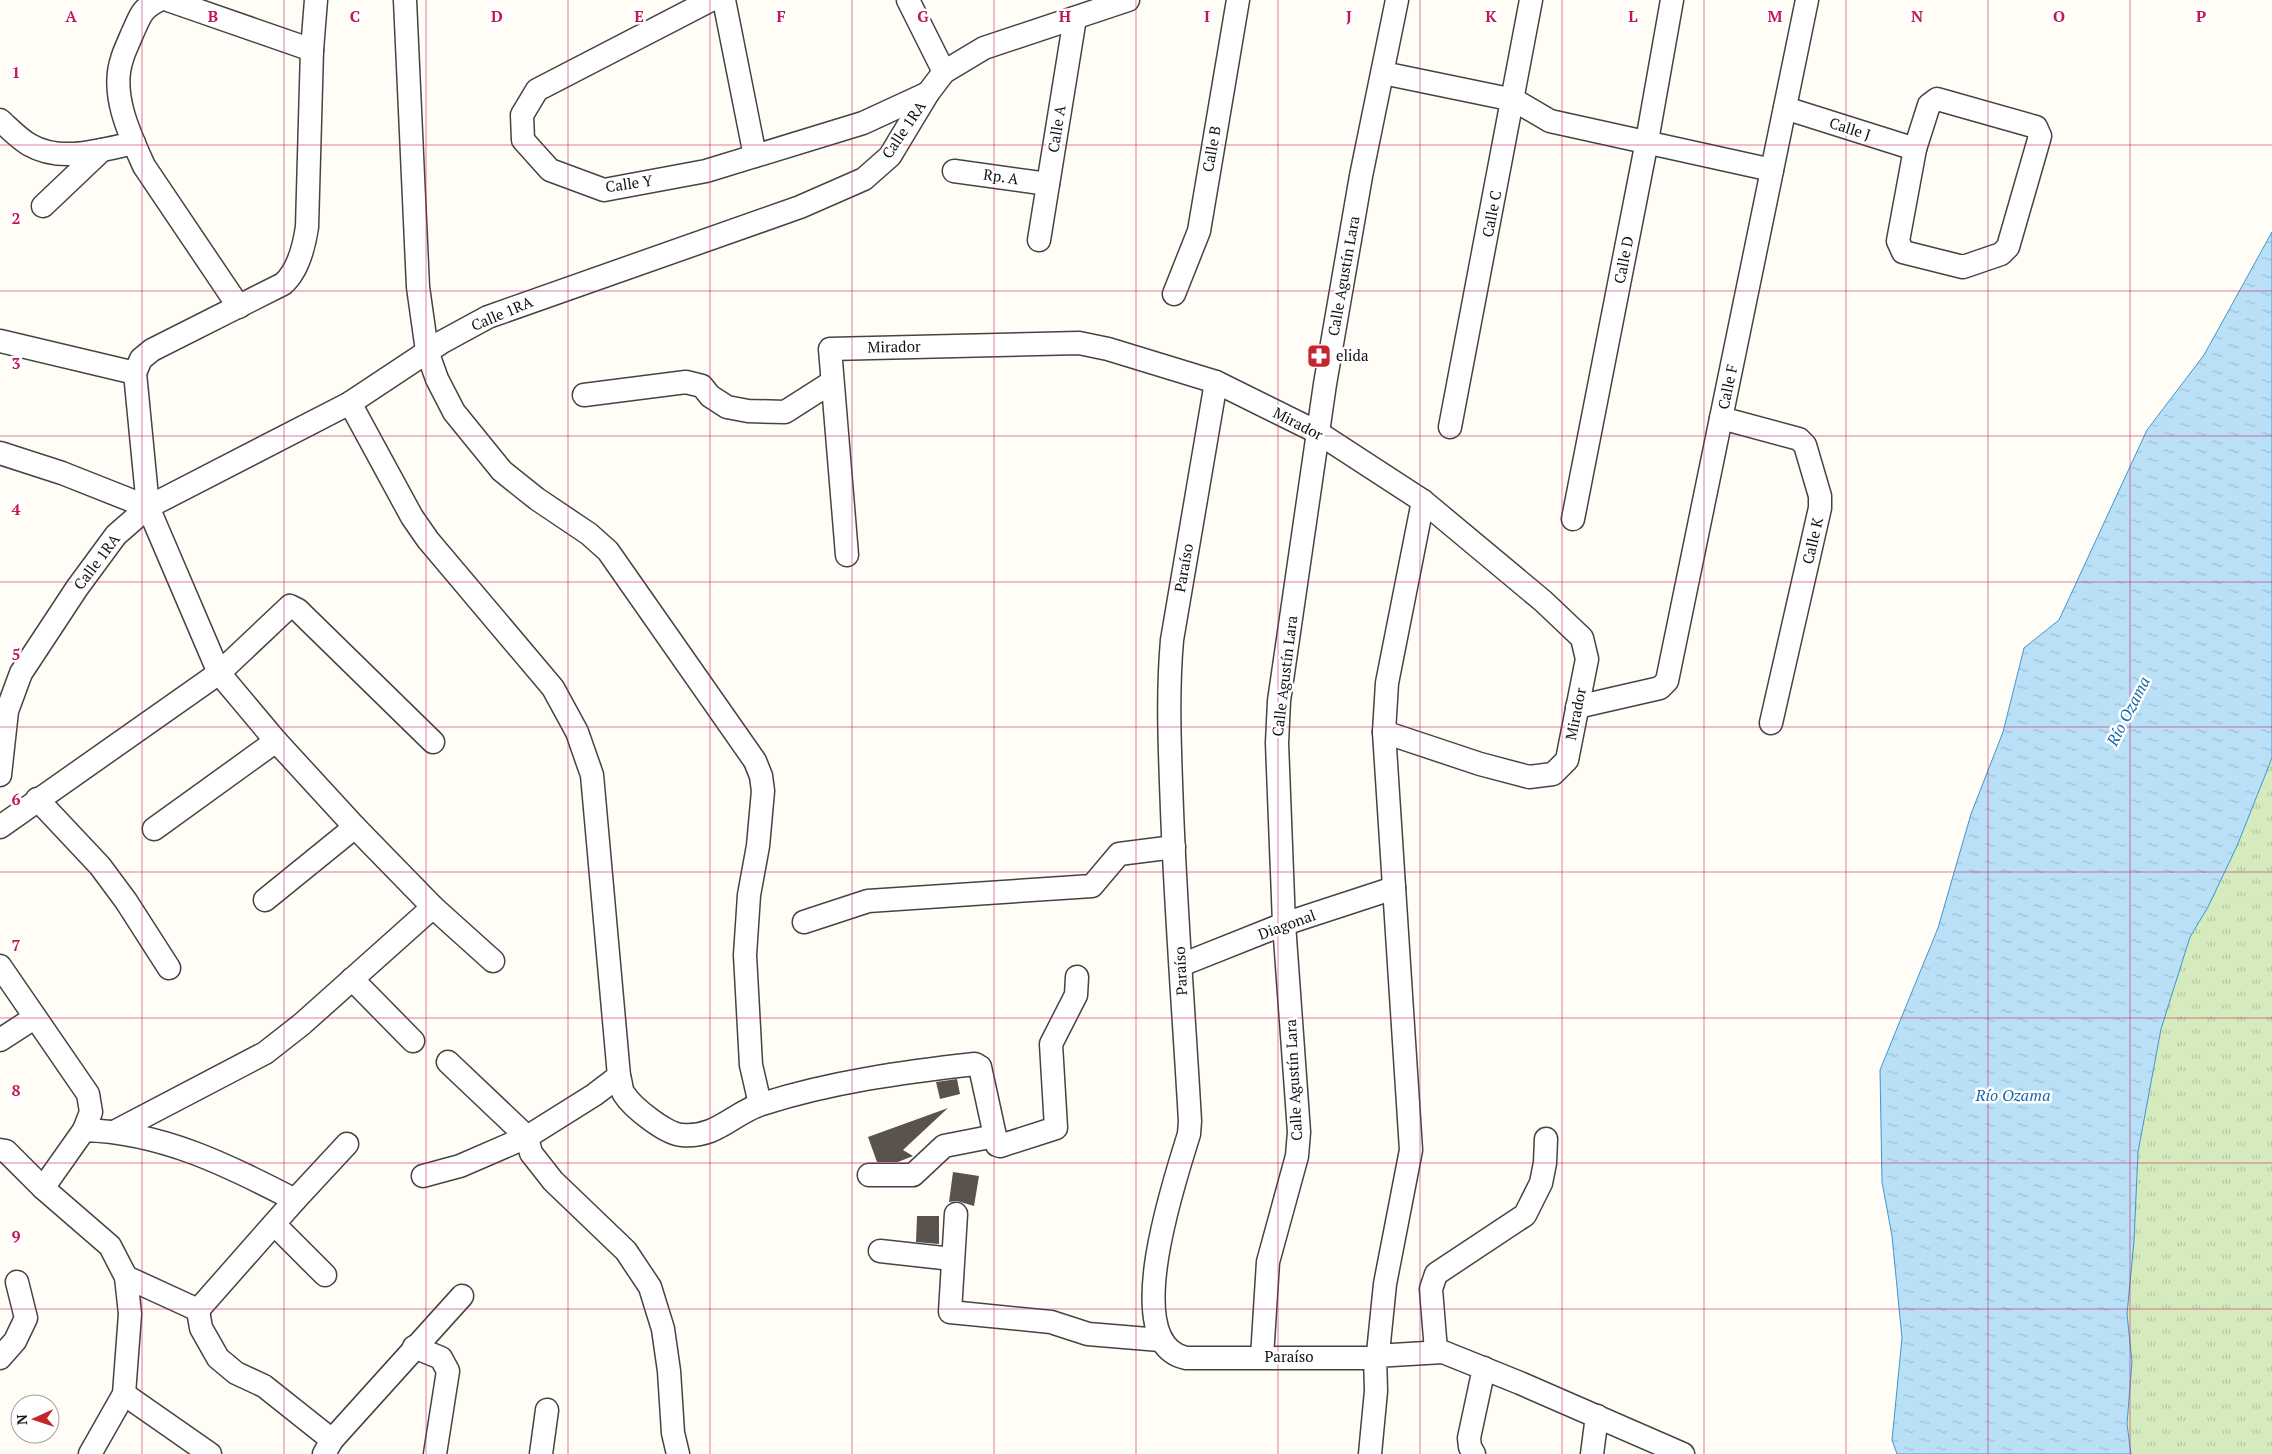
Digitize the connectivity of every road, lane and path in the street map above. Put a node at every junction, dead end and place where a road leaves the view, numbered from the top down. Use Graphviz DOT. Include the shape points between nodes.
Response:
graph roads {
  1 [pos="168,0"];
  2 [pos="316,0"];
  3 [pos="405,0"];
  4 [pos="710,0"];
  5 [pos="724,0"];
  6 [pos="908,0"];
  7 [pos="1128,0"];
  8 [pos="1238,0"];
  9 [pos="1397,0"];
  10 [pos="1531,0"];
  11 [pos="1672,0"];
  12 [pos="1807,0"];
  13 [pos="147,3"];
  14 [pos="1074,18"];
  15 [pos="312,50"];
  16 [pos="944,72"];
  17 [pos="1383,73"];
  18 [pos="928,93"];
  19 [pos="1514,100"];
  20 [pos="1785,108"];
  21 [pos="0,120"];
  22 [pos="1647,141"];
  23 [pos="134,143"];
  24 [pos="1915,149"];
  25 [pos="102,150"];
  26 [pos="755,156"];
  27 [pos="1772,170"];
  28 [pos="954,171"];
  29 [pos="1048,184"];
  30 [pos="44,206"];
  31 [pos="1039,240"];
  32 [pos="1174,294"];
  33 [pos="239,307"];
  34 [pos="0,342"];
  35 [pos="427,351"];
  36 [pos="135,372"];
  37 [pos="832,382"];
  38 [pos="1216,382"];
  39 [pos="584,395"];
  40 [pos="350,403"];
  41 [pos="1722,418"];
  42 [pos="1450,427"];
  43 [pos="1317,432"];
  44 [pos="0,453"];
  45 [pos="1423,501"];
  46 [pos="148,507"];
  47 [pos="1573,519"];
  48 [pos="847,556"];
  49 [pos="219,674"];
  50 [pos="1578,707"];
  51 [pos="4,710"];
  52 [pos="1770,723"];
  53 [pos="1384,732"];
  54 [pos="276,741"];
  55 [pos="433,742"];
  56 [pos="0,776"];
  57 [pos="37,799"];
  58 [pos="0,827"];
  59 [pos="354,827"];
  60 [pos="154,829"];
  61 [pos="1174,847"];
  62 [pos="1394,888"];
  63 [pos="265,900"];
  64 [pos="433,907"];
  65 [pos="804,922"];
  66 [pos="1284,924"];
  67 [pos="493,961"];
  68 [pos="1181,965"];
  69 [pos="0,966"];
  70 [pos="169,968"];
  71 [pos="1077,976"];
  72 [pos="352,979"];
  73 [pos="34,1018"];
  74 [pos="0,1040"];
  75 [pos="413,1041"];
  76 [pos="448,1062"];
  77 [pos="620,1076"];
  78 [pos="760,1104"];
  79 [pos="84,1130"];
  80 [pos="116,1131"];
  81 [pos="527,1136"];
  82 [pos="995,1136"];
  83 [pos="1546,1139"];
  84 [pos="347,1144"];
  85 [pos="0,1150"];
  86 [pos="869,1175"];
  87 [pos="423,1176"];
  88 [pos="43,1188"];
  89 [pos="295,1200"];
  90 [pos="956,1214"];
  91 [pos="274,1224"];
  92 [pos="880,1251"];
  93 [pos="952,1259"];
  94 [pos="325,1274"];
  95 [pos="126,1277"];
  96 [pos="17,1282"];
  97 [pos="462,1296"];
  98 [pos="198,1310"];
  99 [pos="1160,1340"];
  100 [pos="414,1348"];
  101 [pos="1436,1352"];
  102 [pos="1262,1356"];
  103 [pos="1374,1357"];
  104 [pos="0,1358"];
  105 [pos="1484,1368"];
  106 [pos="124,1394"];
  107 [pos="548,1410"];
  108 [pos="1597,1416"];
  109 [pos="328,1447"];
  110 [pos="90,1454"];
  111 [pos="210,1454"];
  112 [pos="435,1454"];
  113 [pos="541,1454"];
  114 [pos="678,1454"];
  115 [pos="1370,1454"];
  116 [pos="1474,1454"];
  117 [pos="1592,1454"];
  118 [pos="1683,1454"];
  1 -- 15 [label="street"];
  2 -- 15 [label="street"];
  3 -- 35 [label="street" via="418,287"];
  4 -- 26 [label="street, Calle Y" via="537,90 522,115 524,140 550,170 604,190 706,171"];
  5 -- 26 [label="street"];
  6 -- 16 [label="street"];
  7 -- 14 [label="street, Calle 1RA"];
  8 -- 32 [label="street, Calle B" via="1199,231"];
  9 -- 17 [label="street, Calle Agustín Lara"];
  10 -- 19 [label="street, Calle C"];
  11 -- 22 [label="street, Calle D"];
  12 -- 20 [label="street, Calle F"];
  13 -- 23 [label="street" via="121,60 119,80 120,101"];
  14 -- 16 [label="street, Calle 1RA" via="984,48"];
  14 -- 29 [label="street, Calle A"];
  15 -- 33 [label="street" via="307,227 302,248 289,279"];
  16 -- 18 [label="street, Calle 1RA"];
  17 -- 19 [label="street"];
  17 -- 43 [label="street, Calle Agustín Lara" via="1361,176"];
  18 -- 26 [label="street, Calle Y" via="863,123"];
  18 -- 35 [label="street, Calle 1RA" via="890,156 864,179 800,207 488,317"];
  19 -- 22 [label="street" via="1550,121"];
  19 -- 42 [label="street, Calle C"];
  20 -- 24 [label="street, Calle J"];
  20 -- 27 [label="street, Calle F"];
  21 -- 25 [label="street" via="29,145 41,150 75,154"];
  22 -- 27 [label="street"];
  22 -- 47 [label="street, Calle D"];
  23 -- 25 [label="street"];
  23 -- 33 [label="street" via="144,166"];
  24 -- 24 [label="street" via="1928,105 1937,100 2036,127 2040,136 2008,247 2001,254 1958,267 1903,252 1898,242"];
  25 -- 30 [label="street"];
  27 -- 41 [label="street, Calle F"];
  28 -- 29 [label="street, Rp. A"];
  29 -- 31 [label="street, Calle A"];
  33 -- 36 [label="street" via="152,350 141,359"];
  34 -- 36 [label="street"];
  35 -- 40 [label="street, Calle 1RA"];
  35 -- 78 [label="street" via="454,412 502,470 608,551 755,761 762,776 758,846 748,895 745,955 751,1065"];
  36 -- 46 [label="street"];
  37 -- 38 [label="street, Mirador" via="829,350 832,348 1079,343"];
  37 -- 39 [label="street" via="785,412 727,407 710,396 702,386 686,382"];
  37 -- 48 [label="street"];
  38 -- 43 [label="street, Mirador"];
  38 -- 61 [label="street, Paraíso" via="1172,640 1169,696"];
  40 -- 46 [label="street, Calle 1RA"];
  40 -- 77 [label="street" via="412,517 553,688 586,752 592,774"];
  41 -- 50 [label="street, Calle F" via="1667,681 1660,688"];
  41 -- 52 [label="street, Calle K" via="1799,439 1805,445 1820,496 1820,508"];
  43 -- 45 [label="street, Mirador"];
  43 -- 66 [label="street, Calle Agustín Lara" via="1277,724"];
  44 -- 46 [label="street" via="62,472"];
  45 -- 50 [label="street, Mirador" via="1544,601 1582,638 1587,659"];
  45 -- 53 [label="street" via="1387,683"];
  46 -- 49 [label="street"];
  46 -- 51 [label="street, Calle 1RA" via="116,535 77,588 21,673"];
  49 -- 54 [label="street"];
  49 -- 55 [label="street" via="290,606 298,610"];
  49 -- 57 [label="street"];
  50 -- 53 [label="street, Mirador" via="1567,760 1553,774 1528,777"];
  51 -- 56 [label="street, Calle 1RA"];
  53 -- 62 [label="street"];
  54 -- 59 [label="street"];
  54 -- 60 [label="street"];
  57 -- 58 [label="street"];
  57 -- 70 [label="street" via="100,866"];
  59 -- 63 [label="street"];
  59 -- 64 [label="street"];
  61 -- 65 [label="street" via="1119,854 1092,886 868,901"];
  61 -- 68 [label="street, Paraíso"];
  62 -- 66 [label="street, Diagonal"];
  62 -- 103 [label="street" via="1411,1150 1395,1224"];
  64 -- 67 [label="street"];
  64 -- 72 [label="street"];
  66 -- 68 [label="street, Diagonal"];
  66 -- 102 [label="street, Calle Agustín Lara" via="1298,1144 1268,1262"];
  68 -- 99 [label="street, Paraíso" via="1190,1121 1158,1245 1155,1305"];
  69 -- 73 [label="street"];
  71 -- 82 [label="street" via="1076,995 1051,1044 1057,1127 1000,1146"];
  72 -- 75 [label="street"];
  72 -- 80 [label="street" via="265,1053"];
  73 -- 74 [label="street"];
  73 -- 79 [label="street" via="88,1094 91,1112"];
  76 -- 81 [label="street"];
  77 -- 78 [label="street" via="623,1094 658,1125 678,1135 715,1131"];
  77 -- 81 [label="street"];
  78 -- 82 [label="street" via="886,1074 975,1064 980,1067"];
  79 -- 80 [label="street"];
  79 -- 88 [label="street"];
  80 -- 89 [label="street" via="218,1160"];
  81 -- 87 [label="street" via="460,1166"];
  81 -- 114 [label="street" via="532,1153 553,1181 626,1251 650,1287 663,1329"];
  82 -- 86 [label="street" via="944,1146 913,1175"];
  83 -- 101 [label="street" via="1541,1183 1525,1215 1436,1274 1432,1289"];
  84 -- 89 [label="street"];
  85 -- 88 [label="street" via="6,1151"];
  88 -- 95 [label="street" via="110,1246"];
  89 -- 91 [label="street"];
  90 -- 93 [label="street"];
  91 -- 94 [label="street"];
  91 -- 98 [label="street"];
  92 -- 93 [label="street"];
  93 -- 99 [label="street" via="951,1313 1051,1322 1088,1334"];
  95 -- 98 [label="street"];
  95 -- 106 [label="street" via="130,1314"];
  96 -- 104 [label="street" via="26,1318 15,1341"];
  97 -- 100 [label="street"];
  98 -- 109 [label="street" via="201,1328 218,1358 236,1373 264,1386"];
  99 -- 102 [label="street, Paraíso" via="1167,1350 1186,1358"];
  100 -- 109 [label="street"];
  100 -- 112 [label="street" via="441,1358 448,1371"];
  101 -- 103 [label="street, Paraíso"];
  101 -- 105 [label="street"];
  102 -- 103 [label="street, Paraíso"];
  103 -- 115 [label="street" via="1375,1399"];
  105 -- 108 [label="street"];
  105 -- 116 [label="street" via="1469,1438"];
  106 -- 110 [label="street"];
  106 -- 111 [label="street"];
  107 -- 113 [label="street"];
  108 -- 117 [label="street"];
  108 -- 118 [label="street"];
}
